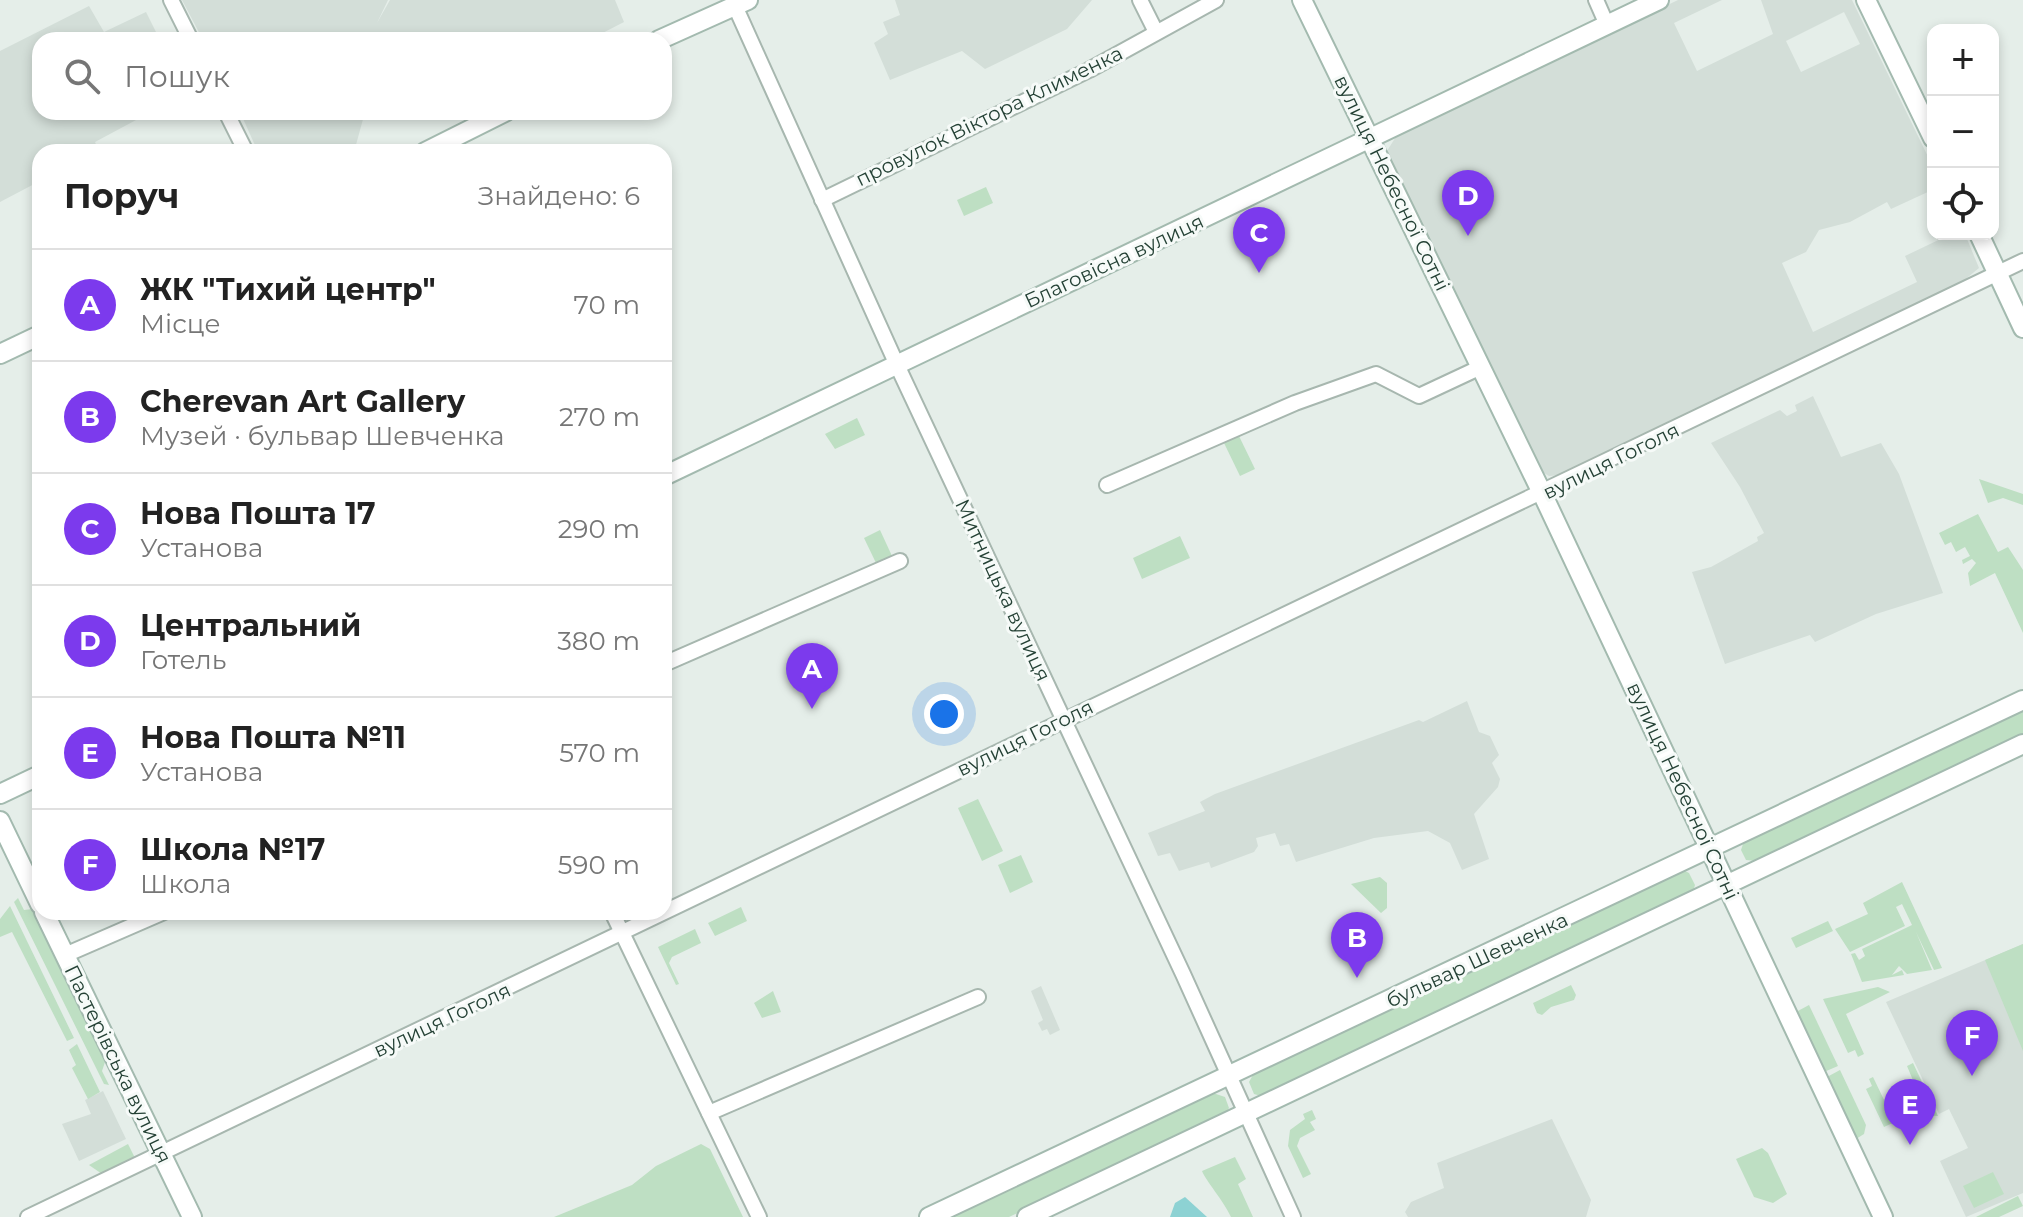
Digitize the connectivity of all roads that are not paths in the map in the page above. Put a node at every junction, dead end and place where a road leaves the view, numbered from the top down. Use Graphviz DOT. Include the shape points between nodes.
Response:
graph roads {
  1 [pos="171,0"];
  2 [pos="1140,0"];
  3 [pos="1216,0"];
  4 [pos="1302,0"];
  5 [pos="1596,0"];
  6 [pos="1659,0"];
  7 [pos="1866,0"];
  8 [pos="742,3"];
  9 [pos="1607,25"];
  10 [pos="187,32"];
  11 [pos="1156,32"];
  12 [pos="672,34"];
  13 [pos="230,120"];
  14 [pos="489,120"];
  15 [pos="1927,126"];
  16 [pos="1370,138"];
  17 [pos="242,144"];
  18 [pos="441,144"];
  19 [pos="822,200"];
  20 [pos="1982,240"];
  21 [pos="2023,261"];
  22 [pos="1998,274"];
  23 [pos="2023,328"];
  24 [pos="32,339"];
  25 [pos="0,354"];
  26 [pos="897,365"];
  27 [pos="1481,367"];
  28 [pos="672,472"];
  29 [pos="1107,485"];
  30 [pos="1542,493"];
  31 [pos="900,561"];
  32 [pos="672,661"];
  33 [pos="2023,700"];
  34 [pos="1063,719"];
  35 [pos="2023,744"];
  36 [pos="32,779"];
  37 [pos="0,794"];
  38 [pos="0,821"];
  39 [pos="1710,849"];
  40 [pos="1727,884"];
  41 [pos="32,887"];
  42 [pos="672,909"];
  43 [pos="48,920"];
  44 [pos="146,920"];
  45 [pos="616,920"];
  46 [pos="649,920"];
  47 [pos="622,933"];
  48 [pos="65,955"];
  49 [pos="978,997"];
  50 [pos="1230,1077"];
  51 [pos="709,1113"];
  52 [pos="1247,1113"];
  53 [pos="161,1154"];
  54 [pos="28,1217"];
  55 [pos="192,1217"];
  56 [pos="759,1217"];
  57 [pos="929,1217"];
  58 [pos="1027,1217"];
  59 [pos="1293,1217"];
  60 [pos="1883,1217"];
  1 -- 10 [label="street"];
  2 -- 11 [label="street"];
  3 -- 11 [label="street, провулок Віктора Клименка"];
  4 -- 16 [label="main road, вулиця Небесної Сотні"];
  5 -- 9 [label="street"];
  6 -- 9 [label="main road, Благовісна вулиця"];
  7 -- 15 [label="main road"];
  8 -- 12 [label="main road"];
  8 -- 19 [label="street, Митницька вулиця"];
  9 -- 16 [label="main road, Благовісна вулиця"];
  11 -- 19 [label="street, провулок Віктора Клименка"];
  13 -- 17 [label="street"];
  14 -- 18 [label="main road"];
  16 -- 26 [label="main road, Благовісна вулиця"];
  16 -- 27 [label="main road, вулиця Небесної Сотні"];
  19 -- 26 [label="street, Митницька вулиця"];
  20 -- 22 [label="main road"];
  21 -- 22 [label="street, вулиця Гоголя"];
  22 -- 23 [label="main road"];
  22 -- 30 [label="street, вулиця Гоголя"];
  24 -- 25 [label="main road"];
  26 -- 28 [label="main road, Благовісна вулиця"];
  26 -- 34 [label="street, Митницька вулиця"];
  27 -- 29 [label="street" via="1419,396 1376,374 1295,403"];
  27 -- 30 [label="main road, вулиця Небесної Сотні"];
  30 -- 34 [label="street, вулиця Гоголя"];
  30 -- 39 [label="main road, вулиця Небесної Сотні"];
  31 -- 32 [label="street"];
  33 -- 39 [label="main road, бульвар Шевченка"];
  34 -- 42 [label="street, вулиця Гоголя"];
  34 -- 50 [label="street, Митницька вулиця"];
  35 -- 40 [label="main road, бульвар Шевченка"];
  36 -- 37 [label="main road"];
  38 -- 41 [label="main road"];
  39 -- 40 [label="main road, вулиця Небесної Сотні"];
  39 -- 50 [label="main road, бульвар Шевченка"];
  40 -- 52 [label="main road, бульвар Шевченка"];
  40 -- 60 [label="main road, вулиця Небесної Сотні"];
  43 -- 48 [label="main road, Пастерівська вулиця"];
  44 -- 48 [label="street"];
  45 -- 47 [label="street"];
  46 -- 47 [label="street, вулиця Гоголя"];
  47 -- 51 [label="street"];
  47 -- 53 [label="street, вулиця Гоголя"];
  48 -- 53 [label="main road, Пастерівська вулиця"];
  49 -- 51 [label="street"];
  50 -- 52 [label="street, Митницька вулиця"];
  50 -- 57 [label="main road, бульвар Шевченка"];
  51 -- 56 [label="street"];
  52 -- 58 [label="main road, бульвар Шевченка"];
  52 -- 59 [label="street, Митницька вулиця"];
  53 -- 54 [label="street, вулиця Гоголя"];
  53 -- 55 [label="main road, Пастерівська вулиця"];
}
